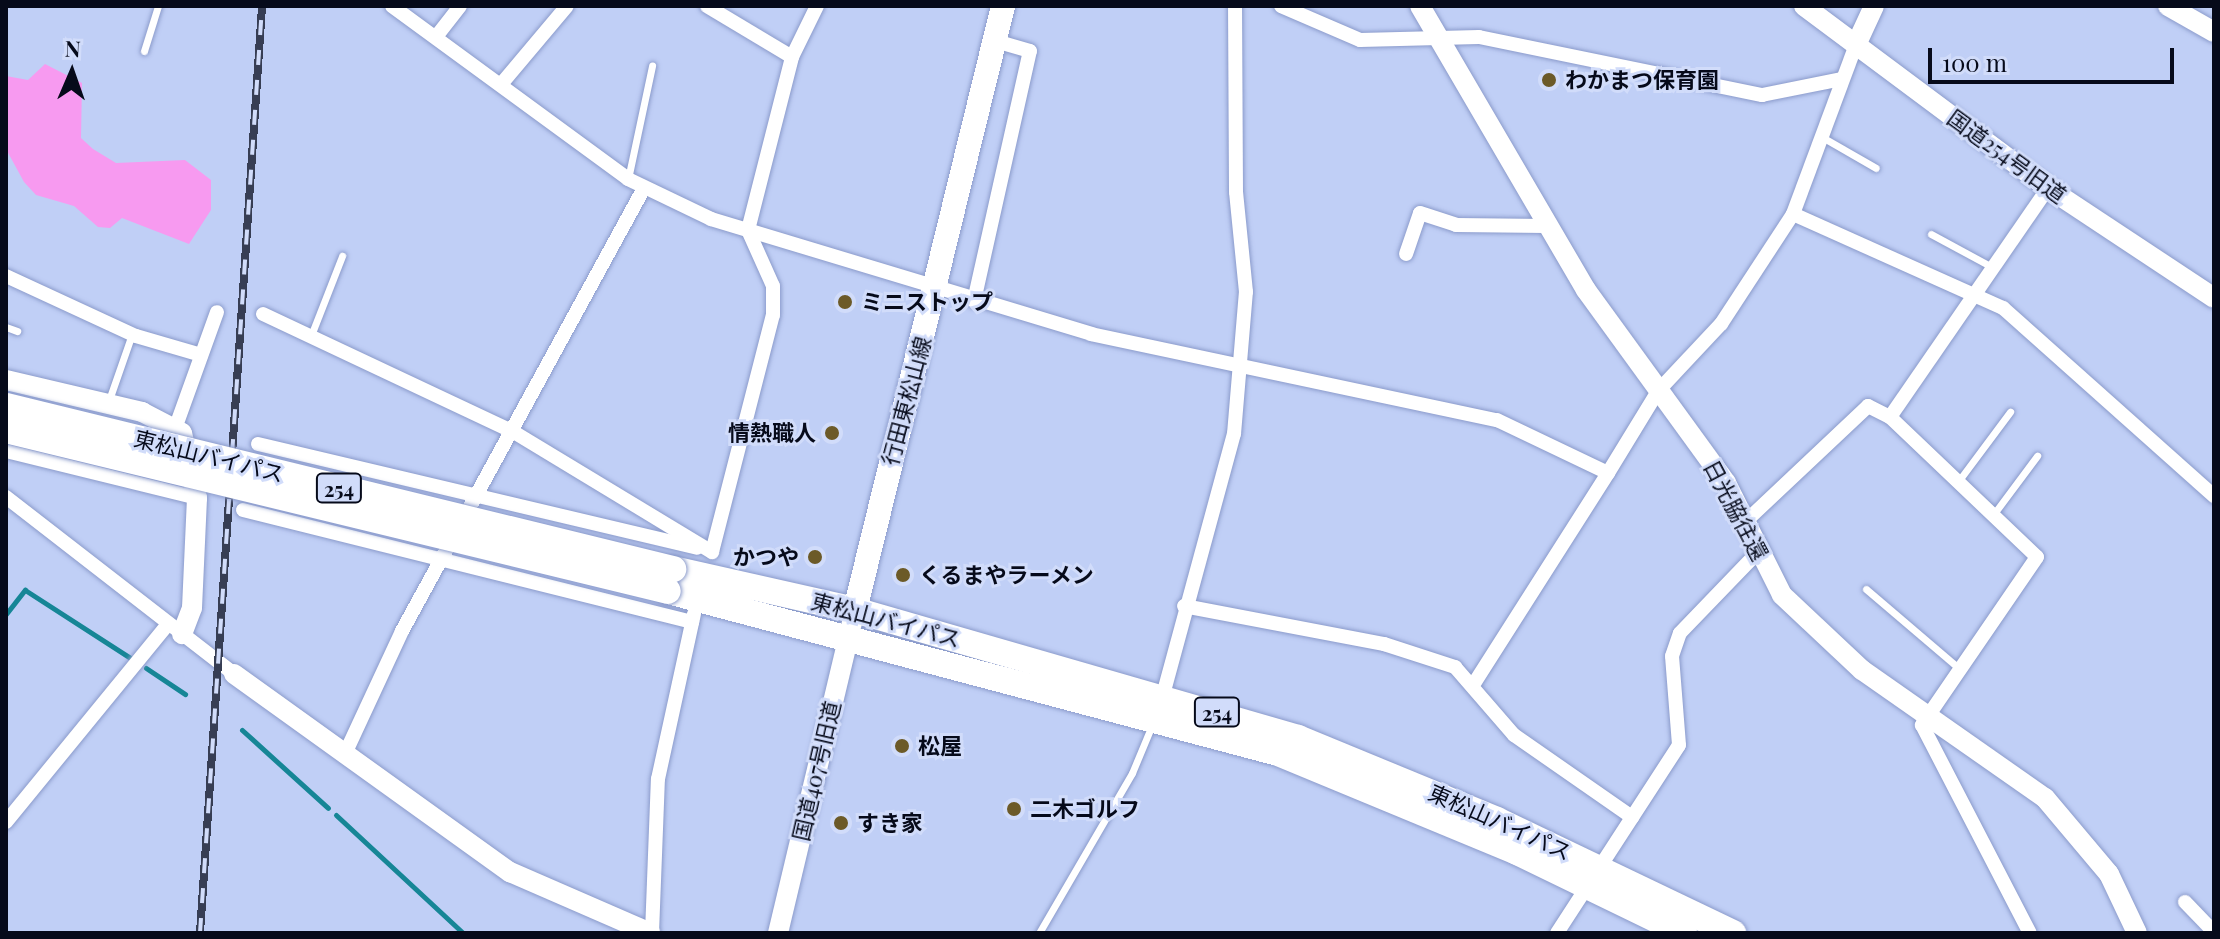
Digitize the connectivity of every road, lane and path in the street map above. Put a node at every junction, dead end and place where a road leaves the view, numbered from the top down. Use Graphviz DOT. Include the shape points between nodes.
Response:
graph roads {
  1 [pos="158,6"];
  2 [pos="392,6"];
  3 [pos="460,6"];
  4 [pos="567,6"];
  5 [pos="707,6"];
  6 [pos="817,6"];
  7 [pos="1003,6"];
  8 [pos="1235,6"];
  9 [pos="1281,6"];
  10 [pos="1420,6"];
  11 [pos="1804,6"];
  12 [pos="1874,6"];
  13 [pos="2168,6"];
  14 [pos="2214,32"];
  15 [pos="439,33"];
  16 [pos="1440,40"];
  17 [pos="995,41"];
  18 [pos="1856,45"];
  19 [pos="144,51"];
  20 [pos="792,57"];
  21 [pos="652,66"];
  22 [pos="1842,79"];
  23 [pos="503,82"];
  24 [pos="1822,137"];
  25 [pos="1876,168"];
  26 [pos="628,179"];
  27 [pos="644,188"];
  28 [pos="2048,188"];
  29 [pos="1793,214"];
  30 [pos="1546,226"];
  31 [pos="748,230"];
  32 [pos="1931,234"];
  33 [pos="1406,254"];
  34 [pos="342,256"];
  35 [pos="1992,267"];
  36 [pos="6,276"];
  37 [pos="935,290"];
  38 [pos="1975,296"];
  39 [pos="2214,298"];
  40 [pos="974,301"];
  41 [pos="217,312"];
  42 [pos="263,314"];
  43 [pos="6,327"];
  44 [pos="17,331"];
  45 [pos="312,333"];
  46 [pos="132,334"];
  47 [pos="201,355"];
  48 [pos="1236,360"];
  49 [pos="6,380"];
  50 [pos="1658,391"];
  51 [pos="108,404"];
  52 [pos="6,406"];
  53 [pos="2010,412"];
  54 [pos="1890,417"];
  55 [pos="176,426"];
  56 [pos="6,430"];
  57 [pos="512,431"];
  58 [pos="258,444"];
  59 [pos="6,451"];
  60 [pos="2037,456"];
  61 [pos="1608,473"];
  62 [pos="1957,483"];
  63 [pos="2214,496"];
  64 [pos="6,497"];
  65 [pos="477,497"];
  66 [pos="197,498"];
  67 [pos="243,510"];
  68 [pos="1993,515"];
  69 [pos="1745,522"];
  70 [pos="1758,552"];
  71 [pos="446,561"];
  72 [pos="671,580"];
  73 [pos="702,587"];
  74 [pos="1866,589"];
  75 [pos="1184,606"];
  76 [pos="855,610"];
  77 [pos="175,629"];
  78 [pos="848,636"];
  79 [pos="1961,670"];
  80 [pos="234,674"];
  81 [pos="1475,682"];
  82 [pos="1159,705"];
  83 [pos="1928,716"];
  84 [pos="344,756"];
  85 [pos="1632,817"];
  86 [pos="6,822"];
  87 [pos="1592,876"];
  88 [pos="2185,902"];
  89 [pos="2214,932"];
  90 [pos="651,933"];
  91 [pos="778,933"];
  92 [pos="1039,933"];
  93 [pos="1557,933"];
  94 [pos="1684,933"];
  95 [pos="1733,933"];
  96 [pos="2030,933"];
  97 [pos="2137,933"];
  1 -- 19 [label="lane"];
  2 -- 15 [label="street"];
  3 -- 15 [label="street"];
  4 -- 23 [label="street"];
  5 -- 20 [label="street"];
  6 -- 20 [label="street"];
  7 -- 17 [label="main road, 行田東松山線"];
  8 -- 48 [label="street" via="1236,192 1246,292"];
  9 -- 16 [label="street" via="1360,40"];
  10 -- 16 [label="street, 日光脇往還"];
  11 -- 18 [label="street, 国道254号旧道"];
  12 -- 18 [label="street"];
  13 -- 14 [label="street"];
  15 -- 23 [label="street"];
  16 -- 22 [label="street" via="1465,36 1607,58 1762,95"];
  16 -- 30 [label="street, 日光脇往還"];
  17 -- 37 [label="main road, 行田東松山線"];
  17 -- 40 [label="street" via="1030,51"];
  18 -- 22 [label="street"];
  18 -- 28 [label="street, 国道254号旧道"];
  20 -- 31 [label="street"];
  21 -- 26 [label="lane"];
  22 -- 24 [label="street"];
  23 -- 26 [label="street"];
  24 -- 25 [label="lane"];
  24 -- 29 [label="street"];
  26 -- 27 [label="street"];
  27 -- 31 [label="street"];
  27 -- 57 [label="street"];
  28 -- 35 [label="street"];
  28 -- 39 [label="street, 国道254号旧道"];
  29 -- 38 [label="street"];
  29 -- 50 [label="street" via="1721,324"];
  30 -- 33 [label="street" via="1456,225 1420,213"];
  30 -- 50 [label="street, 日光脇往還"];
  31 -- 37 [label="street"];
  31 -- 73 [label="street" via="773,286 773,315"];
  32 -- 35 [label="lane"];
  34 -- 45 [label="lane"];
  35 -- 38 [label="street"];
  36 -- 46 [label="street"];
  37 -- 40 [label="street"];
  37 -- 76 [label="main road, 行田東松山線"];
  38 -- 54 [label="street"];
  38 -- 63 [label="street" via="2003,308"];
  40 -- 48 [label="street" via="1091,334"];
  41 -- 47 [label="street"];
  42 -- 45 [label="street"];
  43 -- 44 [label="lane"];
  45 -- 57 [label="street"];
  46 -- 47 [label="street"];
  46 -- 51 [label="lane"];
  47 -- 55 [label="street"];
  48 -- 61 [label="street" via="1497,420"];
  48 -- 75 [label="street" via="1234,434"];
  49 -- 51 [label="street"];
  50 -- 61 [label="street"];
  50 -- 69 [label="street, 日光脇往還" via="1705,450"];
  51 -- 55 [label="street"];
  52 -- 72 [label="highway, 東松山バイパス / 254, bridge"];
  53 -- 62 [label="lane"];
  54 -- 62 [label="street"];
  54 -- 69 [label="street" via="1868,406"];
  55 -- 66 [label="street" via="191,449"];
  56 -- 72 [label="highway, 東松山バイパス / 254, bridge"];
  57 -- 65 [label="street"];
  57 -- 73 [label="street"];
  58 -- 65 [label="street"];
  59 -- 66 [label="street"];
  60 -- 68 [label="lane"];
  61 -- 81 [label="street"];
  62 -- 68 [label="street"];
  64 -- 77 [label="street"];
  65 -- 71 [label="street"];
  65 -- 73 [label="street"];
  66 -- 77 [label="street" via="192,608"];
  67 -- 71 [label="street"];
  68 -- 79 [label="street" via="2037,557"];
  69 -- 70 [label="street, 日光脇往還"];
  70 -- 83 [label="street, 日光脇往還" via="1813,629"];
  70 -- 85 [label="street" via="1680,633 1672,656 1682,734"];
  71 -- 73 [label="street"];
  71 -- 84 [label="street" via="402,631"];
  72 -- 73 [label="highway, 東松山バイパス / 254"];
  73 -- 76 [label="highway, 東松山バイパス / 254"];
  73 -- 78 [label="highway, 東松山バイパス / 254"];
  73 -- 90 [label="street" via="658,779"];
  74 -- 79 [label="lane"];
  75 -- 81 [label="street" via="1384,644 1455,667"];
  75 -- 82 [label="street"];
  76 -- 78 [label="street, 国道407号旧道"];
  76 -- 82 [label="highway, 東松山バイパス / 254"];
  77 -- 80 [label="street"];
  77 -- 86 [label="street"];
  78 -- 82 [label="highway, 東松山バイパス / 254"];
  78 -- 91 [label="street, 国道407号旧道"];
  79 -- 83 [label="street"];
  80 -- 84 [label="street"];
  81 -- 85 [label="street" via="1514,735"];
  82 -- 87 [label="highway, 東松山バイパス / 254" via="1396,775"];
  82 -- 92 [label="lane" via="1132,773"];
  83 -- 96 [label="street" via="1922,725 1928,739"];
  83 -- 97 [label="street, 日光脇往還" via="2045,798 2109,874"];
  84 -- 90 [label="street" via="510,872"];
  85 -- 87 [label="street"];
  87 -- 93 [label="street"];
  87 -- 94 [label="highway, 東松山バイパス / 254"];
  87 -- 95 [label="highway, 東松山バイパス / 254"];
  88 -- 89 [label="street"];
}
